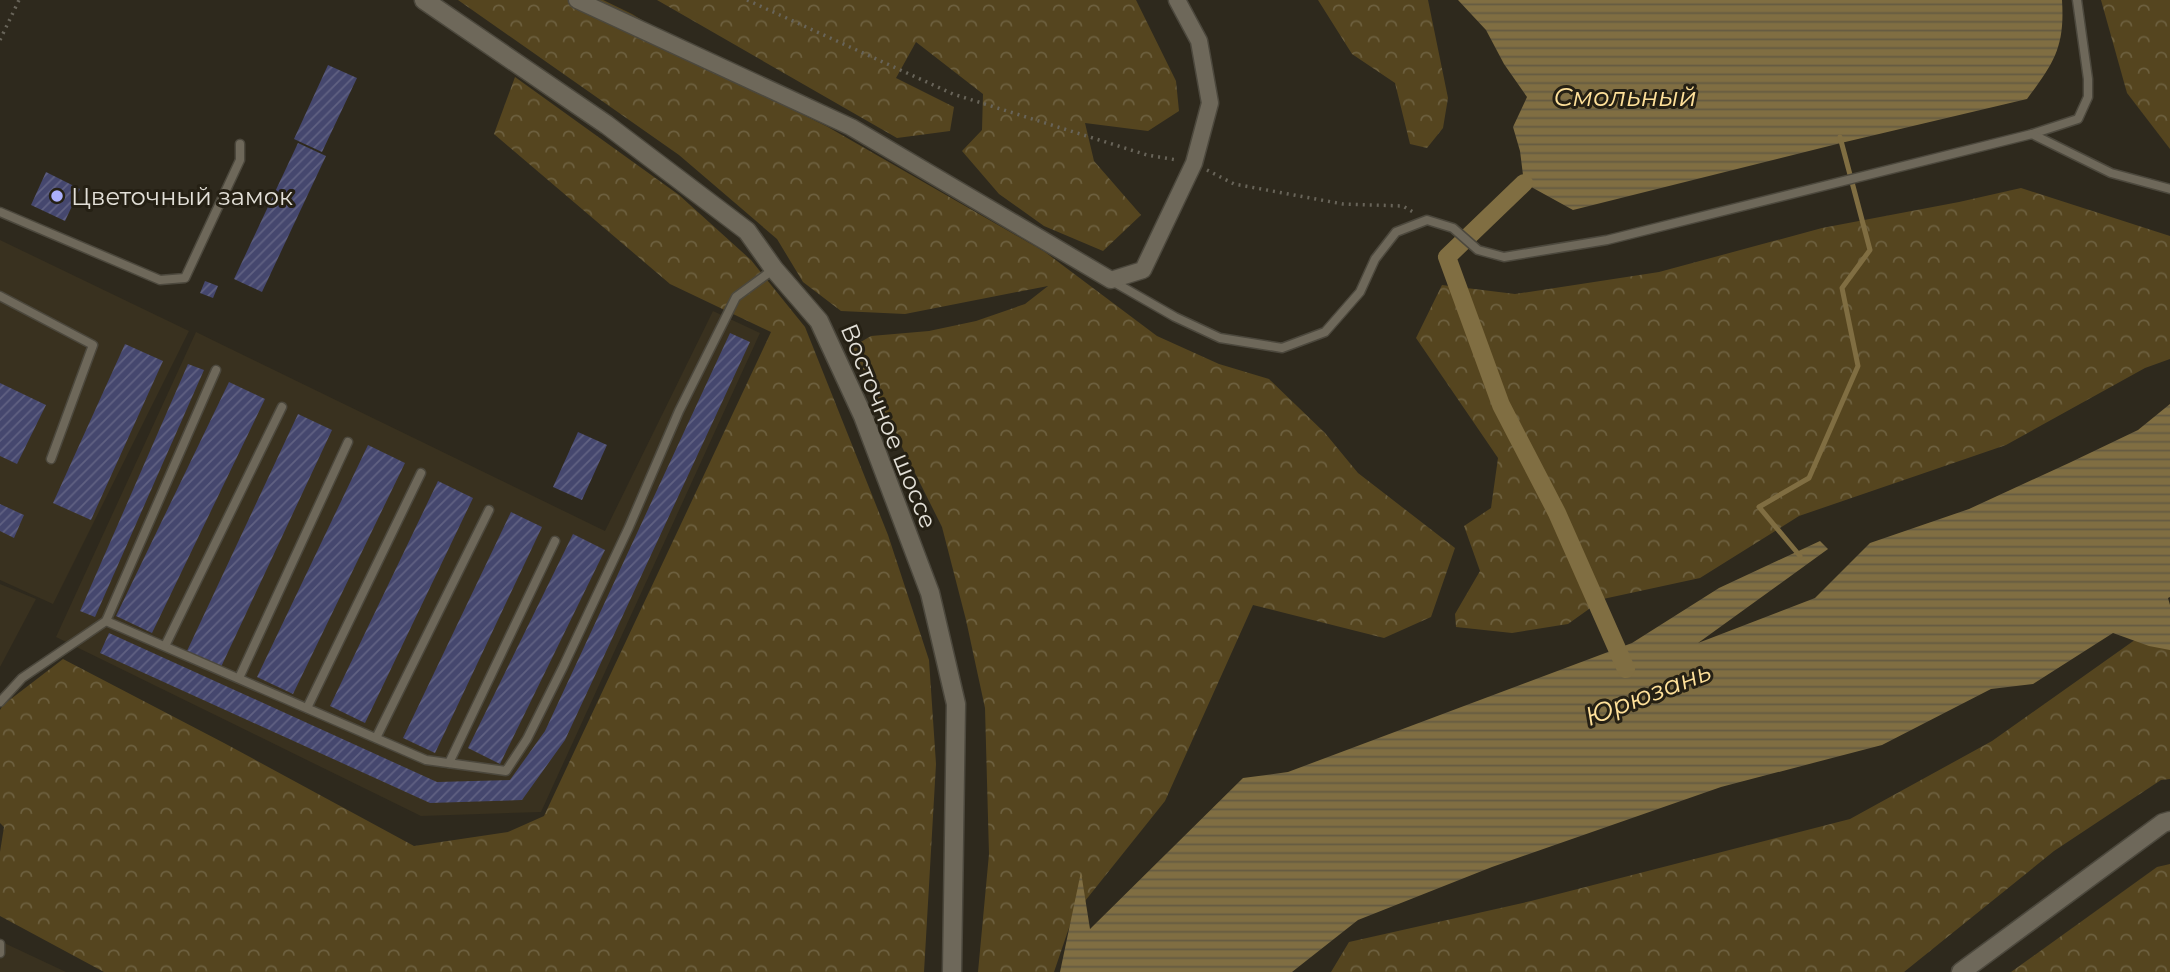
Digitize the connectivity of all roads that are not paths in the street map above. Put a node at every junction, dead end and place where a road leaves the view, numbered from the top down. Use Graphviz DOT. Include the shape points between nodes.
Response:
graph roads {
  1 [pos="424,0"];
  2 [pos="577,0"];
  3 [pos="1177,0"];
  4 [pos="2077,0"];
  5 [pos="2032,134"];
  6 [pos="240,144"];
  7 [pos="2170,189"];
  8 [pos="0,212"];
  9 [pos="774,269"];
  10 [pos="1111,280"];
  11 [pos="0,296"];
  12 [pos="216,370"];
  13 [pos="282,407"];
  14 [pos="348,442"];
  15 [pos="51,459"];
  16 [pos="421,473"];
  17 [pos="489,510"];
  18 [pos="555,541"];
  19 [pos="106,621"];
  20 [pos="165,646"];
  21 [pos="239,678"];
  22 [pos="0,702"];
  23 [pos="307,708"];
  24 [pos="376,738"];
  25 [pos="449,763"];
  26 [pos="2170,821"];
  27 [pos="0,944"];
  28 [pos="0,953"];
  29 [pos="952,972"];
  30 [pos="1961,972"];
  1 -- 9 [label="main road, Восточное шоссе" via="607,125 747,231"];
  2 -- 10 [label="street" via="851,127"];
  3 -- 10 [label="street" via="1199,41 1210,103 1194,163 1143,270"];
  4 -- 5 [label="lane" via="2088,97 2078,119"];
  5 -- 7 [label="lane" via="2111,173"];
  5 -- 10 [label="lane" via="1607,240 1504,257 1478,250 1453,228 1427,220 1396,232 1375,259 1360,292 1325,332 1282,348 1220,338"];
  6 -- 8 [label="lane" via="240,160 185,278 160,280"];
  9 -- 25 [label="lane" via="736,297 527,739 506,771"];
  9 -- 29 [label="main road, Восточное шоссе" via="819,321 863,416 930,593 956,704"];
  11 -- 15 [label="lane" via="93,345"];
  12 -- 19 [label="lane"];
  13 -- 20 [label="lane"];
  14 -- 21 [label="lane"];
  16 -- 23 [label="lane"];
  17 -- 24 [label="lane"];
  18 -- 25 [label="lane"];
  19 -- 20 [label="lane"];
  19 -- 22 [label="lane" via="22,678"];
  20 -- 21 [label="lane"];
  21 -- 23 [label="lane"];
  23 -- 24 [label="lane"];
  24 -- 25 [label="lane" via="426,760"];
  26 -- 30 [label="main road"];
  27 -- 28 [label="lane"];
}
